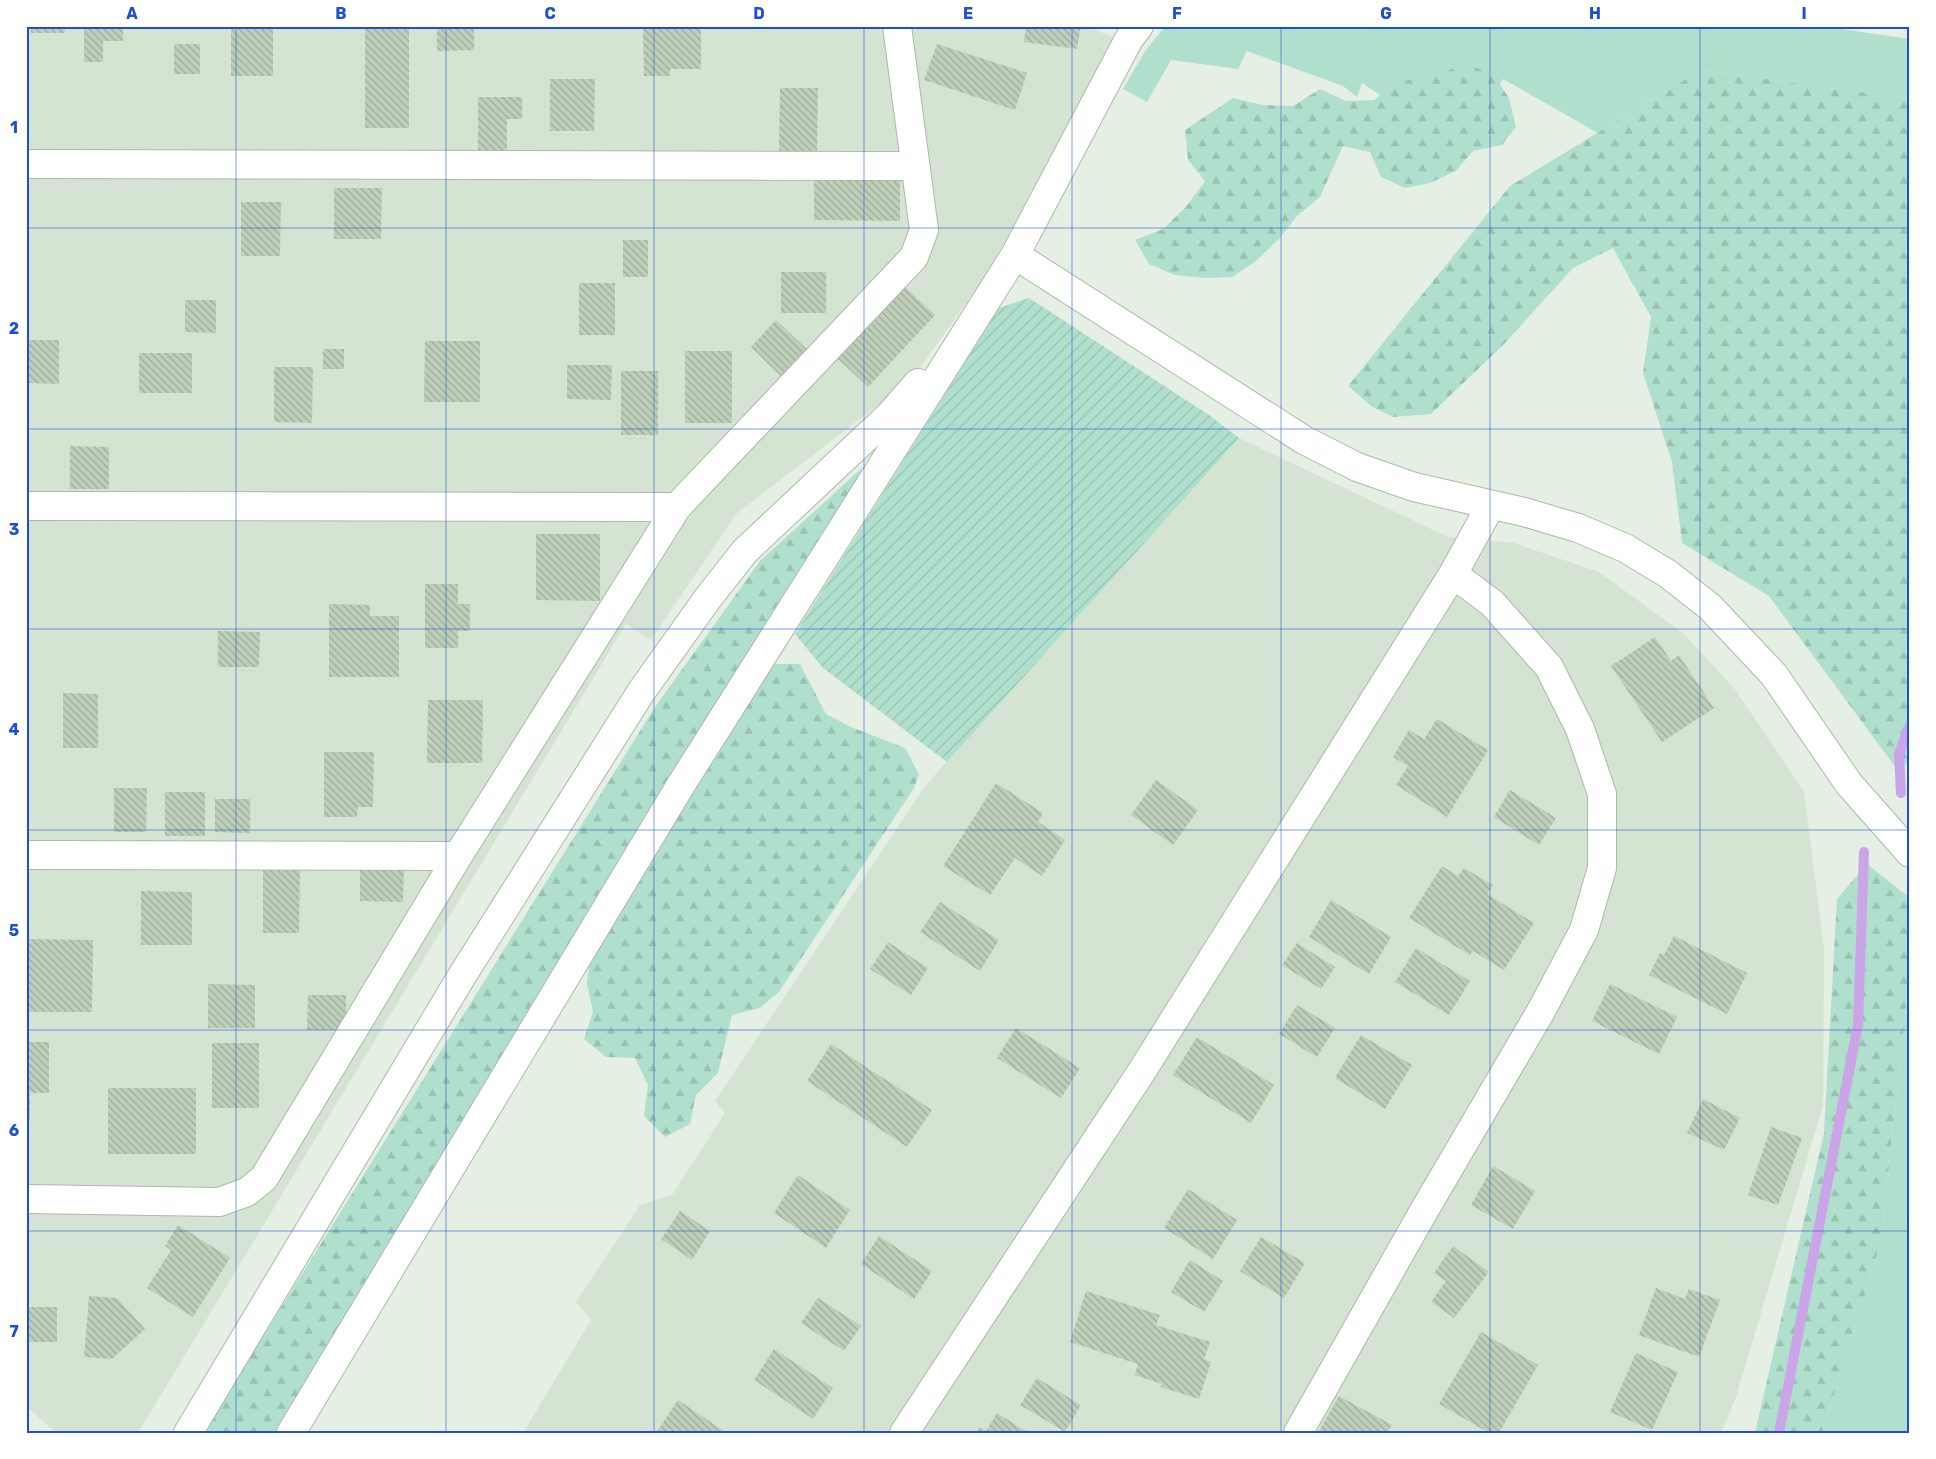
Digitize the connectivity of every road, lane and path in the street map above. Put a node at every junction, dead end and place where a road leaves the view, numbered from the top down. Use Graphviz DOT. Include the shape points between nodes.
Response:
graph roads {
  1 [pos="897,26"];
  2 [pos="1139,26"];
  3 [pos="26,164"];
  4 [pos="915,166"];
  5 [pos="1015,255"];
  6 [pos="975,317"];
  7 [pos="1491,505"];
  8 [pos="26,506"];
  9 [pos="677,507"];
  10 [pos="1453,574"];
  11 [pos="1910,853"];
  12 [pos="26,855"];
  13 [pos="458,856"];
  14 [pos="26,1199"];
  15 [pos="188,1433"];
  16 [pos="291,1433"];
  17 [pos="904,1433"];
  18 [pos="1298,1433"];
  1 -- 4 [label="street"];
  2 -- 5 [label="street" via="1129,39"];
  3 -- 4 [label="street"];
  4 -- 9 [label="street" via="924,230 914,257"];
  5 -- 6 [label="street"];
  5 -- 7 [label="street" via="1304,440 1356,467 1414,487"];
  6 -- 15 [label="street" via="890,415 745,551 641,692 460,979"];
  6 -- 16 [label="street" via="679,788"];
  7 -- 10 [label="street"];
  7 -- 11 [label="street" via="1578,528 1625,548 1668,574 1710,607 1774,675 1849,784"];
  8 -- 9 [label="street"];
  9 -- 13 [label="street"];
  10 -- 17 [label="street" via="1142,1071"];
  10 -- 18 [label="street" via="1492,603 1549,666 1580,729 1602,794 1602,868 1584,930 1541,1011"];
  12 -- 13 [label="street"];
  13 -- 14 [label="street" via="264,1178 247,1192 219,1202"];
}
